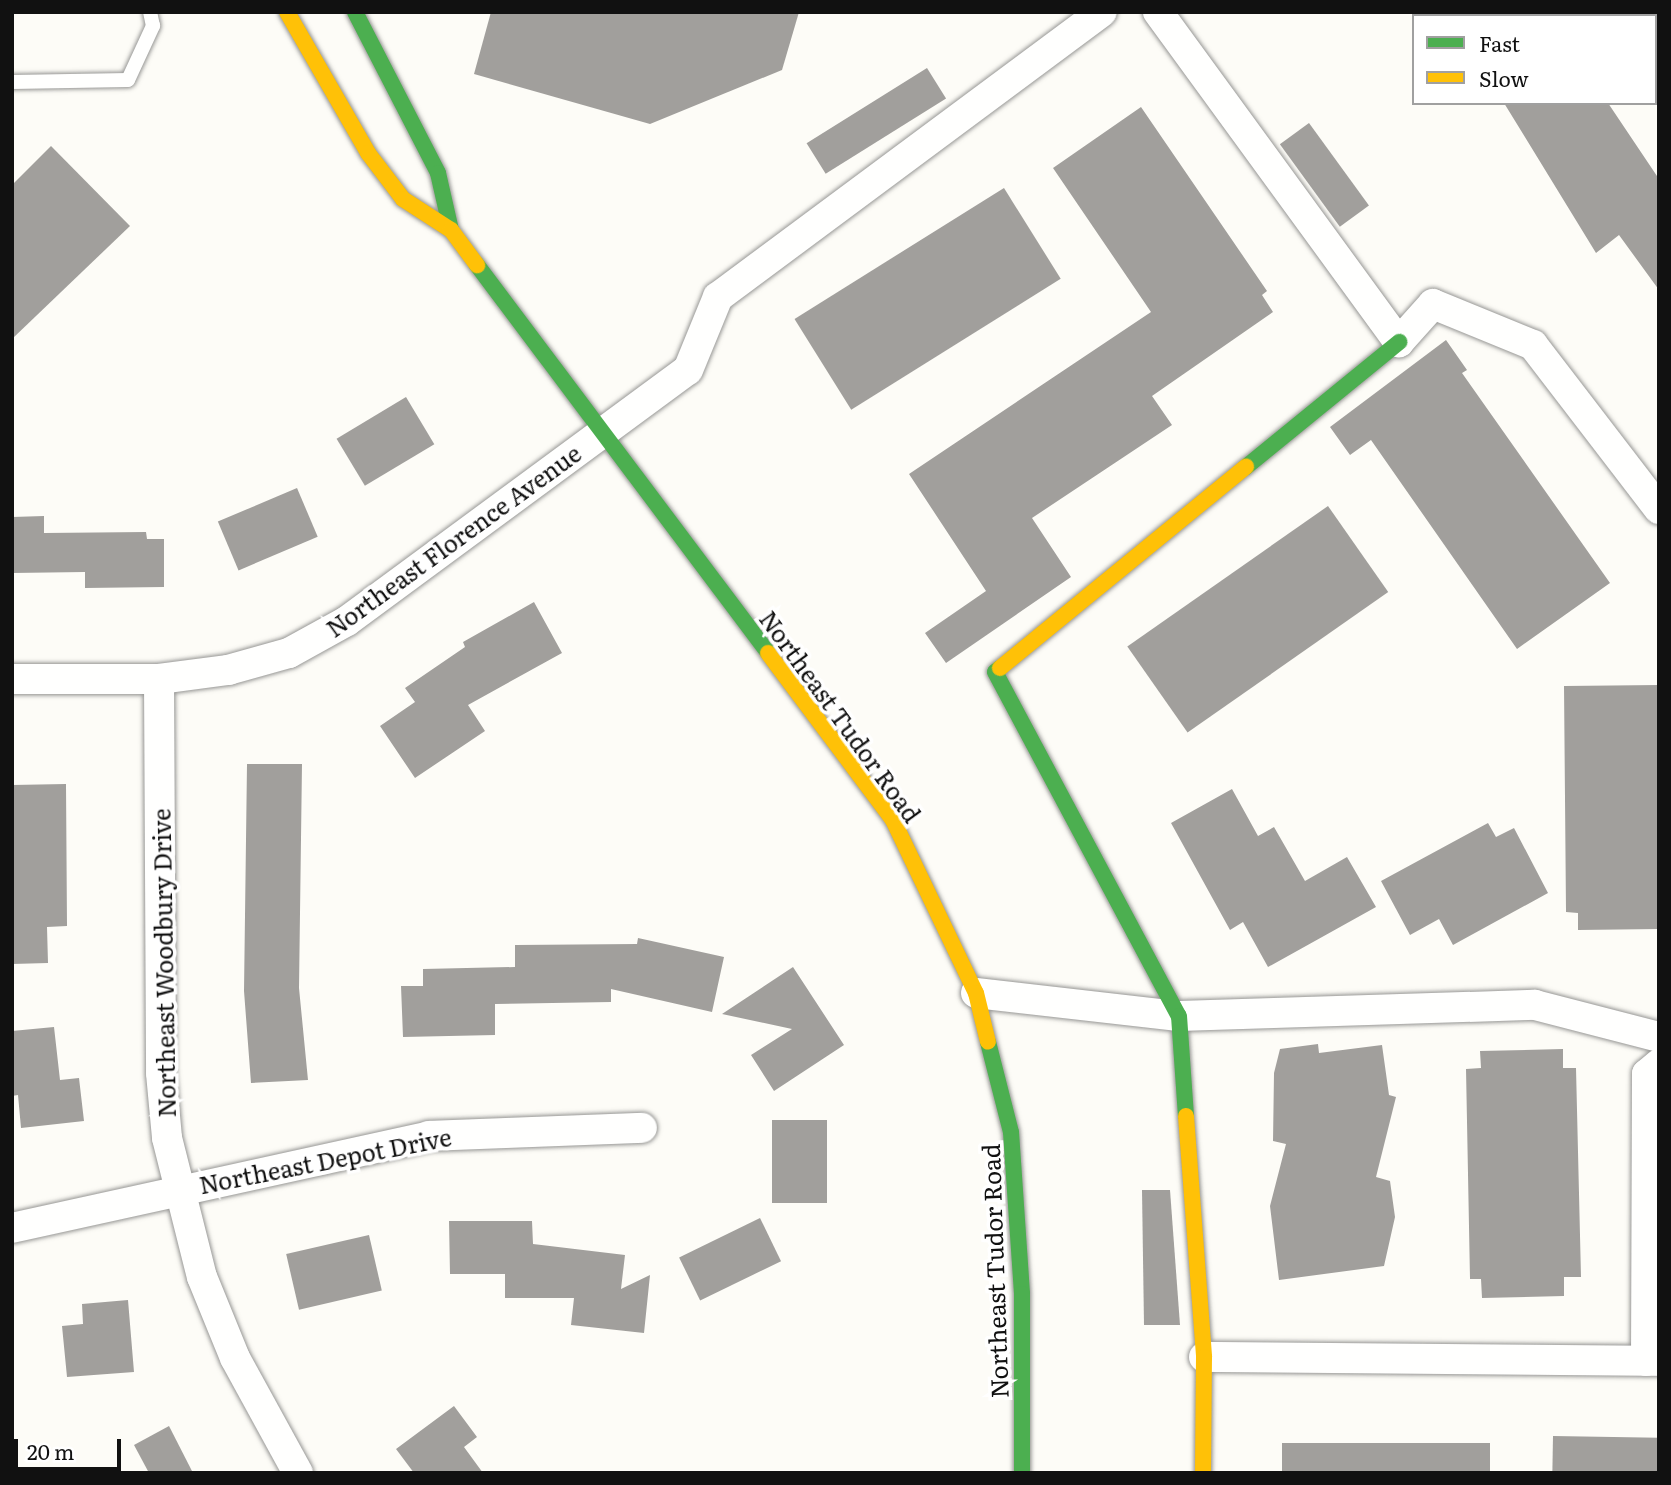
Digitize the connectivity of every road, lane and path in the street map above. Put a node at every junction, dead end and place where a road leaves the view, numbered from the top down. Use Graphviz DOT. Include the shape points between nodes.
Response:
graph roads {
  1 [pos="150,12"];
  2 [pos="287,12"];
  3 [pos="355,12"];
  4 [pos="1102,12"];
  5 [pos="1158,12"];
  6 [pos="12,82"];
  7 [pos="451,230"];
  8 [pos="1399,342"];
  9 [pos="603,431"];
  10 [pos="1659,509"];
  11 [pos="12,679"];
  12 [pos="159,679"];
  13 [pos="976,993"];
  14 [pos="1179,1016"];
  15 [pos="1659,1037"];
  16 [pos="1659,1064"];
  17 [pos="642,1128"];
  18 [pos="179,1190"];
  19 [pos="12,1228"];
  20 [pos="1204,1357"];
  21 [pos="1653,1361"];
  22 [pos="298,1473"];
  23 [pos="1022,1473"];
  24 [pos="1203,1473"];
  1 -- 6 [label="lane" via="153,26 128,80"];
  2 -- 7 [label="street, Northeast Tudor Road" via="368,153 403,199"];
  3 -- 7 [label="street, Northeast Tudor Road" via="438,173"];
  4 -- 9 [label="street, Northeast Florence Avenue" via="718,297 688,370"];
  5 -- 8 [label="street"];
  7 -- 9 [label="street, Northeast Tudor Road"];
  8 -- 10 [label="street" via="1433,304 1533,345"];
  8 -- 14 [label="street" via="995,672"];
  9 -- 12 [label="street, Northeast Florence Avenue" via="324,634 289,653 229,670"];
  9 -- 13 [label="street, Northeast Tudor Road" via="893,820"];
  11 -- 12 [label="street, Northeast Florence Avenue"];
  12 -- 18 [label="street, Northeast Woodbury Drive" via="161,1073"];
  13 -- 14 [label="street"];
  13 -- 23 [label="street, Northeast Tudor Road" via="1011,1132 1022,1294"];
  14 -- 15 [label="street" via="1535,1005"];
  14 -- 20 [label="street"];
  16 -- 21 [label="street" via="1647,1074"];
  17 -- 18 [label="street, Northeast Depot Drive" via="429,1136"];
  18 -- 19 [label="street, Northeast Depot Drive"];
  18 -- 22 [label="street, Northeast Woodbury Drive" via="202,1277 235,1358"];
  20 -- 21 [label="street"];
  20 -- 24 [label="street"];
}
